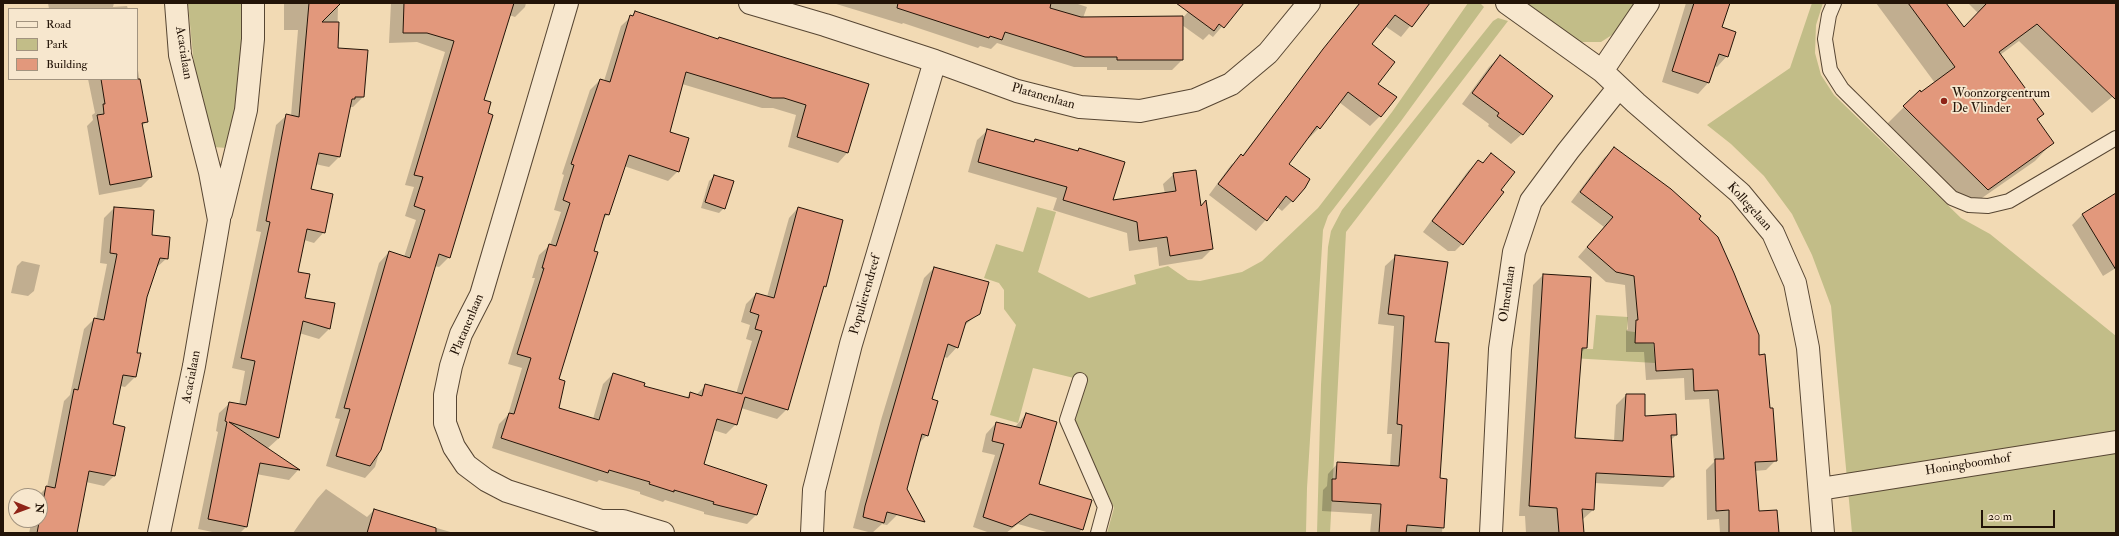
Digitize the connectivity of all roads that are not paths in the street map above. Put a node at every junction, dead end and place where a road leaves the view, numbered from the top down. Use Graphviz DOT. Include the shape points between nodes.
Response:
graph roads {
  1 [pos="176,3"];
  2 [pos="254,3"];
  3 [pos="567,3"];
  4 [pos="750,3"];
  5 [pos="1309,3"];
  6 [pos="1507,3"];
  7 [pos="1648,3"];
  8 [pos="1834,3"];
  9 [pos="935,61"];
  10 [pos="1602,71"];
  11 [pos="1619,87"];
  12 [pos="2116,138"];
  13 [pos="219,220"];
  14 [pos="1080,380"];
  15 [pos="2116,442"];
  16 [pos="1820,489"];
  17 [pos="158,533"];
  18 [pos="663,533"];
  19 [pos="812,533"];
  20 [pos="1098,533"];
  21 [pos="1491,533"];
  22 [pos="1824,533"];
  1 -- 13 [label="street, Acacialaan" via="180,55 210,172"];
  2 -- 13 [label="street, Acacialaan" via="246,110"];
  3 -- 18 [label="street, Platanenlaan" via="480,295 461,334 451,366 445,395 445,423 454,447 466,465 507,491 601,521 623,521"];
  4 -- 9 [label="street, Platanenlaan"];
  5 -- 9 [label="street, Platanenlaan" via="1268,53 1231,84 1195,100 1140,111 1080,108 1017,91"];
  6 -- 10 [label="street, Kollegelaan"];
  7 -- 10 [label="street"];
  8 -- 12 [label="lane" via="1825,39 1830,70 1842,90 1952,198 1969,205 1988,206 2009,201"];
  9 -- 19 [label="street, Populierendreef" via="851,344 814,490"];
  10 -- 11 [label="street, Kollegelaan"];
  11 -- 16 [label="street, Kollegelaan" via="1740,193 1773,233 1795,283 1808,348"];
  11 -- 21 [label="street, Olmenlaan" via="1531,201 1514,252 1500,350"];
  13 -- 17 [label="street, Acacialaan" via="194,366"];
  14 -- 20 [label="lane" via="1067,420 1105,506"];
  15 -- 16 [label="street, Honingboomhof"];
  16 -- 22 [label="street, Kollegelaan"];
}
